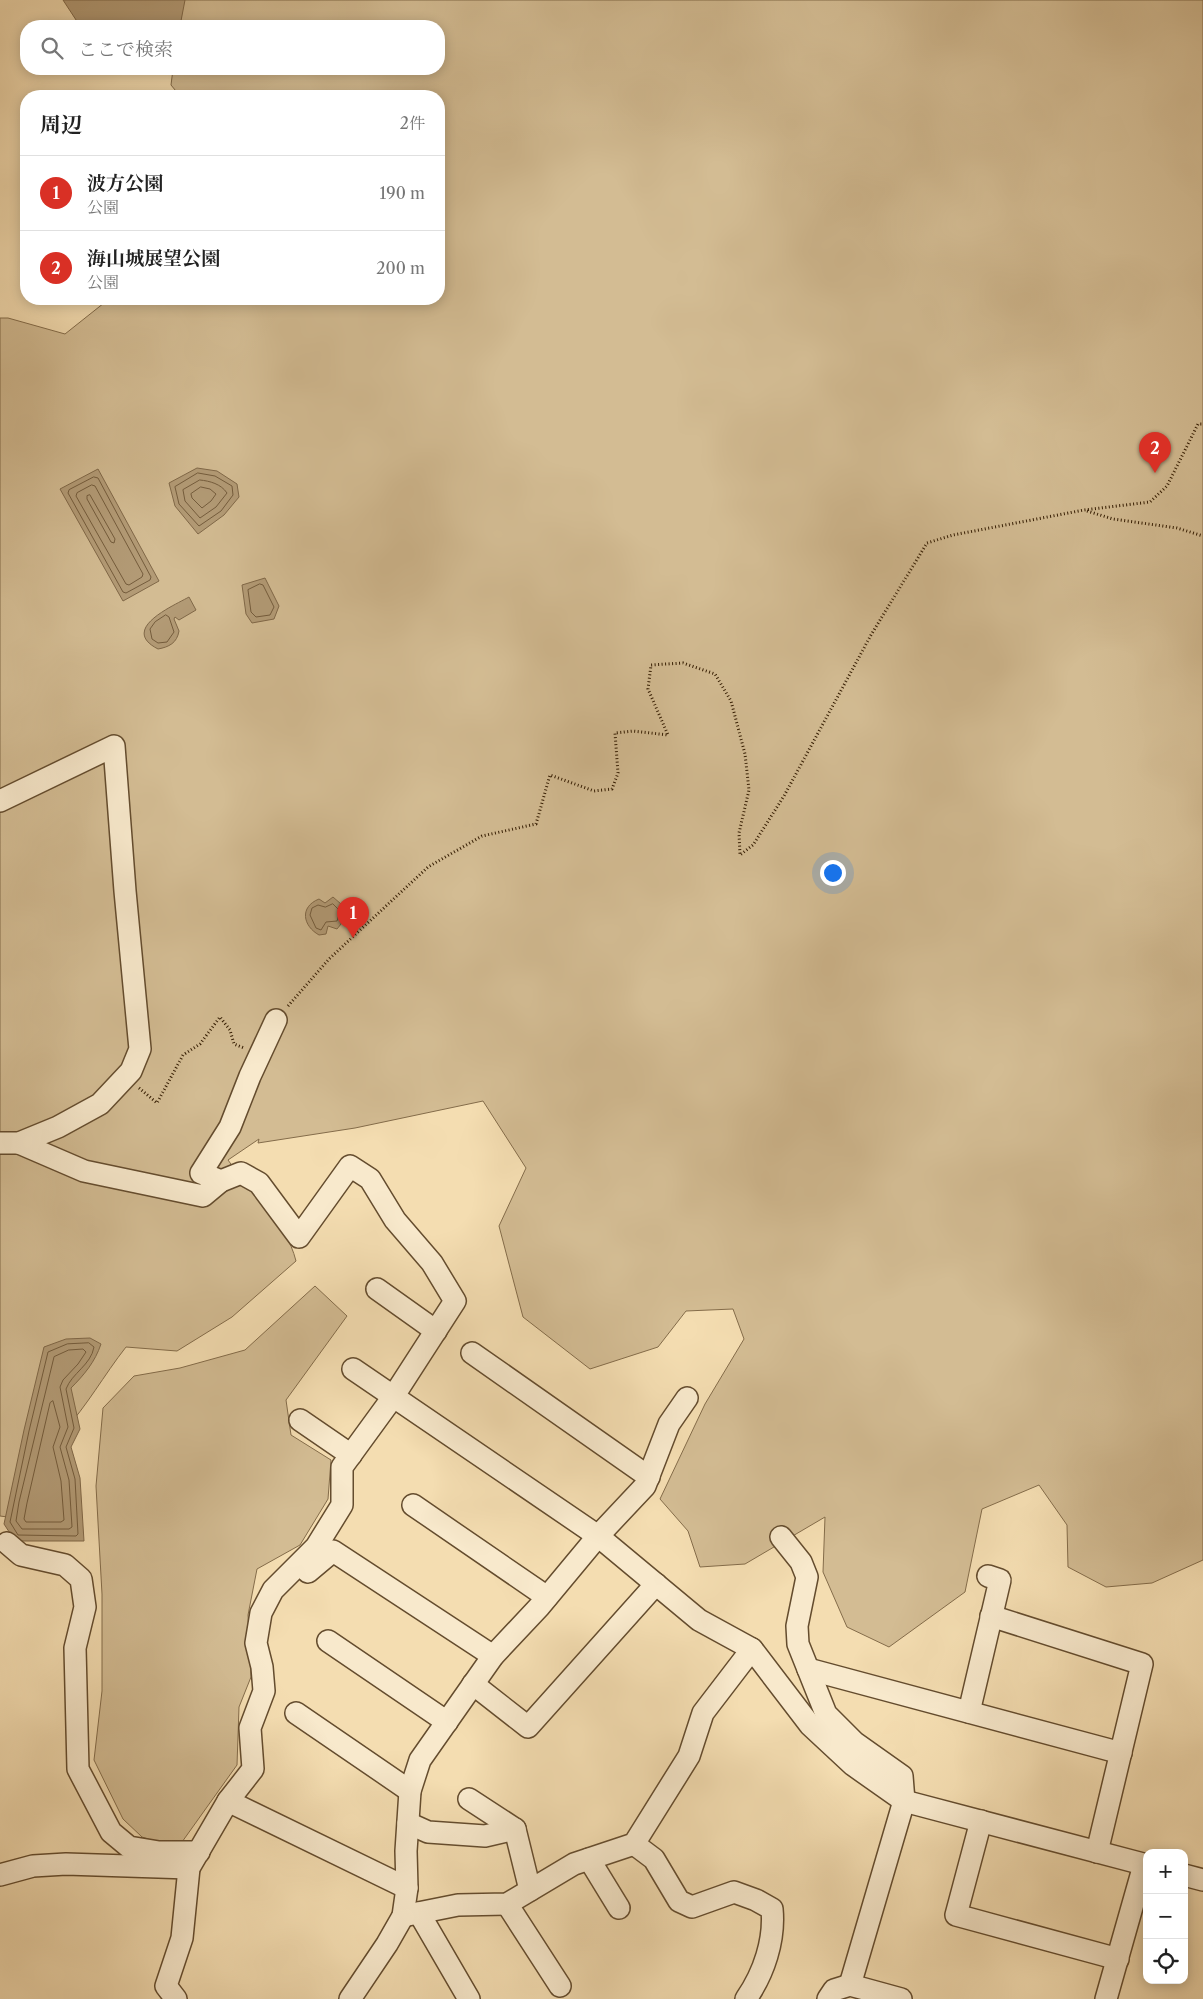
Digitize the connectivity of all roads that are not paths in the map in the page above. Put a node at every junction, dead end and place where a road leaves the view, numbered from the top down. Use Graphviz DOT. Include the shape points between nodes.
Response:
graph roads {
  1 [pos="0,801"];
  2 [pos="276,1020"];
  3 [pos="10,1143"];
  4 [pos="221,1181"];
  5 [pos="377,1290"];
  6 [pos="436,1331"];
  7 [pos="472,1353"];
  8 [pos="353,1369"];
  9 [pos="393,1397"];
  10 [pos="687,1398"];
  11 [pos="300,1420"];
  12 [pos="351,1455"];
  13 [pos="649,1477"];
  14 [pos="413,1505"];
  15 [pos="598,1536"];
  16 [pos="781,1537"];
  17 [pos="7,1542"];
  18 [pos="294,1569"];
  19 [pos="988,1576"];
  20 [pos="656,1584"];
  21 [pos="547,1597"];
  22 [pos="992,1616"];
  23 [pos="328,1641"];
  24 [pos="752,1649"];
  25 [pos="493,1656"];
  26 [pos="808,1669"];
  27 [pos="473,1684"];
  28 [pos="969,1712"];
  29 [pos="296,1713"];
  30 [pos="447,1722"];
  31 [pos="1121,1753"];
  32 [pos="410,1791"];
  33 [pos="469,1799"];
  34 [pos="228,1801"];
  35 [pos="904,1801"];
  36 [pos="981,1821"];
  37 [pos="408,1823"];
  38 [pos="515,1829"];
  39 [pos="634,1844"];
  40 [pos="1097,1852"];
  41 [pos="589,1859"];
  42 [pos="194,1860"];
  43 [pos="1143,1864"];
  44 [pos="0,1875"];
  45 [pos="1143,1875"];
  46 [pos="1188,1877"];
  47 [pos="1203,1880"];
  48 [pos="407,1888"];
  49 [pos="530,1890"];
  50 [pos="507,1904"];
  51 [pos="619,1908"];
  52 [pos="411,1914"];
  53 [pos="1118,1959"];
  54 [pos="850,1985"];
  55 [pos="560,1986"];
  56 [pos="176,1999"];
  57 [pos="350,1999"];
  58 [pos="469,1999"];
  59 [pos="746,1999"];
  60 [pos="828,1999"];
  61 [pos="901,1999"];
  62 [pos="1106,1999"];
  1 -- 3 [label="street" via="114,746 140,1049 131,1071 100,1104 58,1127"];
  2 -- 4 [label="street" via="230,1127 201,1173"];
  3 -- 4 [label="street" via="84,1171 203,1196"];
  4 -- 6 [label="street" via="241,1173 259,1183 298,1237 350,1166 370,1179 395,1220 432,1263 455,1301"];
  5 -- 6 [label="street"];
  6 -- 9 [label="street"];
  7 -- 13 [label="street"];
  8 -- 9 [label="street"];
  9 -- 12 [label="street"];
  9 -- 15 [label="street"];
  10 -- 13 [label="street" via="669,1424"];
  11 -- 12 [label="street"];
  12 -- 18 [label="street" via="342,1467 342,1505 316,1548"];
  13 -- 15 [label="street" via="645,1486"];
  14 -- 21 [label="street"];
  15 -- 20 [label="street"];
  15 -- 21 [label="street"];
  16 -- 26 [label="street" via="801,1562 807,1577 797,1626 798,1644"];
  17 -- 42 [label="street" via="21,1556 65,1565 81,1579 85,1607 75,1648 78,1769 111,1832 129,1847"];
  18 -- 25 [label="street" via="305,1574 333,1551"];
  18 -- 34 [label="street" via="273,1590 261,1613 256,1642 264,1691 250,1728 253,1769"];
  19 -- 22 [label="street" via="1000,1580"];
  20 -- 24 [label="street" via="699,1620"];
  20 -- 27 [label="street" via="528,1727"];
  21 -- 25 [label="street"];
  22 -- 28 [label="street"];
  22 -- 31 [label="street" via="1142,1664"];
  23 -- 30 [label="street"];
  24 -- 35 [label="street" via="810,1725 853,1765"];
  24 -- 39 [label="street" via="703,1713 689,1756"];
  25 -- 27 [label="street"];
  26 -- 28 [label="street"];
  26 -- 35 [label="street" via="826,1714 854,1742 902,1776"];
  27 -- 30 [label="street"];
  28 -- 31 [label="street"];
  29 -- 32 [label="street"];
  30 -- 32 [label="street" via="420,1760"];
  31 -- 40 [label="street"];
  32 -- 37 [label="street"];
  33 -- 38 [label="street"];
  34 -- 42 [label="street"];
  34 -- 48 [label="street"];
  35 -- 36 [label="street"];
  35 -- 54 [label="street"];
  36 -- 40 [label="street"];
  36 -- 53 [label="street" via="956,1915"];
  37 -- 38 [label="street" via="428,1832 484,1836"];
  37 -- 48 [label="street"];
  38 -- 49 [label="street"];
  39 -- 41 [label="street"];
  39 -- 59 [label="street" via="654,1859 679,1900 692,1908 734,1892 772,1909 774,1924 767,1954 757,1982"];
  40 -- 43 [label="street"];
  41 -- 49 [label="street" via="574,1864"];
  41 -- 51 [label="street"];
  42 -- 44 [label="street" via="33,1866"];
  42 -- 56 [label="street" via="182,1938 166,1986"];
  45 -- 53 [label="street"];
  46 -- 47 [label="street"];
  48 -- 52 [label="street"];
  49 -- 50 [label="street"];
  50 -- 52 [label="street" via="458,1905"];
  50 -- 55 [label="street"];
  52 -- 57 [label="street"];
  52 -- 58 [label="street"];
  53 -- 62 [label="street"];
  54 -- 60 [label="street" via="834,1990"];
  54 -- 61 [label="street"];
}
